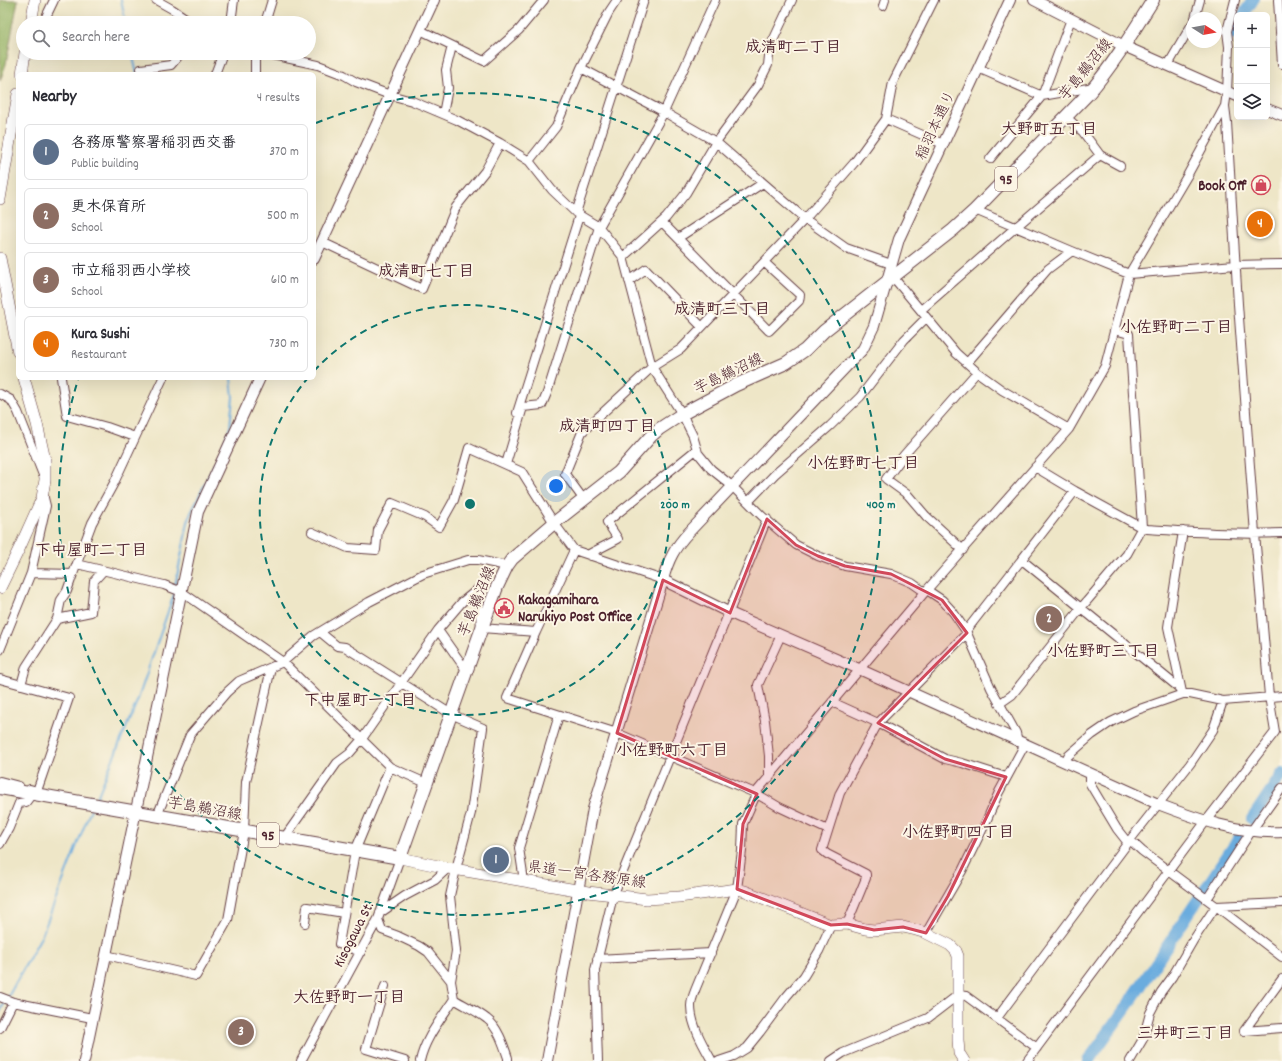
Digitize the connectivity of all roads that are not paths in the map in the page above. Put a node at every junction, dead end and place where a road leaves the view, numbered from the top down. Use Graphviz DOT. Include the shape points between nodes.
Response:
graph roads {
  1 [pos="35,0"];
  2 [pos="54,0"];
  3 [pos="156,0"];
  4 [pos="176,0"];
  5 [pos="234,0"];
  6 [pos="272,0"];
  7 [pos="434,0"];
  8 [pos="544,0"];
  9 [pos="617,0"];
  10 [pos="644,0"];
  11 [pos="715,0"];
  12 [pos="792,0"];
  13 [pos="934,0"];
  14 [pos="1010,0"];
  15 [pos="1034,0"];
  16 [pos="1153,0"];
  17 [pos="1200,0"];
  18 [pos="1234,0"];
  19 [pos="1278,0"];
  20 [pos="172,9"];
  21 [pos="1197,12"];
  22 [pos="32,16"];
  23 [pos="46,16"];
  24 [pos="181,16"];
  25 [pos="232,16"];
  26 [pos="267,16"];
  27 [pos="1071,19"];
  28 [pos="420,30"];
  29 [pos="1186,34"];
  30 [pos="452,46"];
  31 [pos="1124,46"];
  32 [pos="24,60"];
  33 [pos="175,60"];
  34 [pos="220,60"];
  35 [pos="255,60"];
  36 [pos="295,60"];
  37 [pos="1282,64"];
  38 [pos="1168,65"];
  39 [pos="581,68"];
  40 [pos="978,68"];
  41 [pos="141,69"];
  42 [pos="22,72"];
  43 [pos="216,72"];
  44 [pos="255,72"];
  45 [pos="616,87"];
  46 [pos="1094,87"];
  47 [pos="1232,94"];
  48 [pos="390,95"];
  49 [pos="1042,96"];
  50 [pos="16,106"];
  51 [pos="1224,106"];
  52 [pos="1270,110"];
  53 [pos="664,112"];
  54 [pos="1282,112"];
  55 [pos="442,114"];
  56 [pos="1066,117"];
  57 [pos="886,119"];
  58 [pos="716,142"];
  59 [pos="500,143"];
  60 [pos="943,144"];
  61 [pos="1100,155"];
  62 [pos="990,159"];
  63 [pos="529,161"];
  64 [pos="1120,166"];
  65 [pos="763,183"];
  66 [pos="0,199"];
  67 [pos="976,210"];
  68 [pos="578,214"];
  69 [pos="805,219"];
  70 [pos="662,222"];
  71 [pos="1016,227"];
  72 [pos="599,228"];
  73 [pos="678,238"];
  74 [pos="322,242"];
  75 [pos="1072,251"];
  76 [pos="316,255"];
  77 [pos="623,257"];
  78 [pos="0,258"];
  79 [pos="764,262"];
  80 [pos="1282,264"];
  81 [pos="1236,265"];
  82 [pos="893,273"];
  83 [pos="1130,274"];
  84 [pos="629,281"];
  85 [pos="733,294"];
  86 [pos="921,310"];
  87 [pos="926,318"];
  88 [pos="702,327"];
  89 [pos="1115,330"];
  90 [pos="16,342"];
  91 [pos="967,363"];
  92 [pos="652,367"];
  93 [pos="977,372"];
  94 [pos="25,380"];
  95 [pos="61,380"];
  96 [pos="162,380"];
  97 [pos="259,380"];
  98 [pos="0,394"];
  99 [pos="682,414"];
  100 [pos="517,429"];
  101 [pos="1069,429"];
  102 [pos="135,437"];
  103 [pos="697,449"];
  104 [pos="506,464"];
  105 [pos="1035,467"];
  106 [pos="45,480"];
  107 [pos="732,486"];
  108 [pos="1075,492"];
  109 [pos="42,493"];
  110 [pos="584,500"];
  111 [pos="748,502"];
  112 [pos="767,519"];
  113 [pos="554,523"];
  114 [pos="1142,527"];
  115 [pos="1183,531"];
  116 [pos="312,532"];
  117 [pos="1282,533"];
  118 [pos="1254,534"];
  119 [pos="574,550"];
  120 [pos="962,550"];
  121 [pos="590,556"];
  122 [pos="1022,560"];
  123 [pos="77,564"];
  124 [pos="507,566"];
  125 [pos="103,571"];
  126 [pos="31,573"];
  127 [pos="73,574"];
  128 [pos="663,580"];
  129 [pos="0,588"];
  130 [pos="177,590"];
  131 [pos="926,591"];
  132 [pos="1081,608"];
  133 [pos="730,613"];
  134 [pos="57,619"];
  135 [pos="481,628"];
  136 [pos="438,630"];
  137 [pos="320,632"];
  138 [pos="536,632"];
  139 [pos="966,632"];
  140 [pos="781,635"];
  141 [pos="0,650"];
  142 [pos="284,662"];
  143 [pos="271,668"];
  144 [pos="466,670"];
  145 [pos="859,670"];
  146 [pos="0,679"];
  147 [pos="401,683"];
  148 [pos="20,685"];
  149 [pos="909,692"];
  150 [pos="1183,694"];
  151 [pos="1269,696"];
  152 [pos="1282,696"];
  153 [pos="1223,701"];
  154 [pos="832,702"];
  155 [pos="999,704"];
  156 [pos="451,714"];
  157 [pos="559,715"];
  158 [pos="878,723"];
  159 [pos="617,733"];
  160 [pos="362,739"];
  161 [pos="1022,743"];
  162 [pos="670,756"];
  163 [pos="1065,762"];
  164 [pos="390,767"];
  165 [pos="1090,774"];
  166 [pos="1006,777"];
  167 [pos="769,778"];
  168 [pos="0,781"];
  169 [pos="426,783"];
  170 [pos="0,788"];
  171 [pos="1282,788"];
  172 [pos="35,793"];
  173 [pos="757,794"];
  174 [pos="1158,804"];
  175 [pos="136,812"];
  176 [pos="157,816"];
  177 [pos="1206,821"];
  178 [pos="828,830"];
  179 [pos="1252,830"];
  180 [pos="244,831"];
  181 [pos="1282,832"];
  182 [pos="284,838"];
  183 [pos="1129,841"];
  184 [pos="1,842"];
  185 [pos="354,851"];
  186 [pos="400,858"];
  187 [pos="452,869"];
  188 [pos="1170,871"];
  189 [pos="524,881"];
  190 [pos="579,889"];
  191 [pos="737,889"];
  192 [pos="613,896"];
  193 [pos="1203,896"];
  194 [pos="1282,903"];
  195 [pos="1216,906"];
  196 [pos="344,914"];
  197 [pos="379,916"];
  198 [pos="305,924"];
  199 [pos="846,924"];
  200 [pos="831,925"];
  201 [pos="926,933"];
  202 [pos="361,952"];
  203 [pos="711,953"];
  204 [pos="106,955"];
  205 [pos="1282,957"];
  206 [pos="597,959"];
  207 [pos="1282,979"];
  208 [pos="451,981"];
  209 [pos="385,986"];
  210 [pos="958,995"];
  211 [pos="454,999"];
  212 [pos="7,1000"];
  213 [pos="92,1018"];
  214 [pos="997,1018"];
  215 [pos="0,1028"];
  216 [pos="1282,1028"];
  217 [pos="1037,1048"];
  218 [pos="84,1061"];
  219 [pos="301,1061"];
  220 [pos="405,1061"];
  221 [pos="420,1061"];
  222 [pos="508,1061"];
  223 [pos="547,1061"];
  224 [pos="598,1061"];
  225 [pos="712,1061"];
  226 [pos="719,1061"];
  227 [pos="831,1061"];
  228 [pos="964,1061"];
  229 [pos="1027,1061"];
  230 [pos="1130,1061"];
  1 -- 22 [label="main road"];
  2 -- 23 [label="street"];
  3 -- 20 [label="street"];
  4 -- 20 [label="street"];
  5 -- 25 [label="street"];
  6 -- 26 [label="street"];
  7 -- 28 [label="street"];
  8 -- 30 [label="street" via="519,30 484,61"];
  9 -- 39 [label="street"];
  10 -- 45 [label="street"];
  11 -- 53 [label="street"];
  12 -- 58 [label="street" via="770,47 768,65 758,85"];
  13 -- 57 [label="street" via="893,82"];
  14 -- 40 [label="street, 稲羽本通り"];
  15 -- 27 [label="street"];
  16 -- 31 [label="main road, 芋島鵜沼線 / 95"];
  17 -- 21 [label="street"];
  18 -- 47 [label="street" via="1227,31"];
  19 -- 37 [label="street"];
  20 -- 24 [label="street"];
  27 -- 31 [label="street"];
  27 -- 49 [label="street"];
  28 -- 30 [label="street"];
  28 -- 48 [label="street"];
  29 -- 38 [label="street"];
  30 -- 55 [label="street" via="446,70 448,88"];
  31 -- 38 [label="street"];
  31 -- 46 [label="main road, 芋島鵜沼線 / 95"];
  32 -- 42 [label="main road"];
  33 -- 41 [label="street" via="171,65"];
  34 -- 43 [label="street"];
  35 -- 44 [label="street"];
  36 -- 48 [label="street" via="318,65"];
  38 -- 47 [label="street"];
  39 -- 45 [label="street"];
  39 -- 63 [label="street" via="556,127"];
  40 -- 49 [label="street"];
  40 -- 60 [label="street, 稲羽本通り"];
  45 -- 53 [label="street"];
  45 -- 68 [label="street"];
  46 -- 49 [label="street"];
  46 -- 56 [label="main road, 芋島鵜沼線 / 95"];
  47 -- 51 [label="street"];
  48 -- 55 [label="street"];
  48 -- 74 [label="street"];
  49 -- 62 [label="street"];
  50 -- 66 [label="main road"];
  51 -- 81 [label="street"];
  51 -- 83 [label="street"];
  52 -- 54 [label="street"];
  53 -- 58 [label="street"];
  53 -- 72 [label="street"];
  55 -- 59 [label="street"];
  56 -- 61 [label="street" via="1083,132"];
  56 -- 67 [label="main road, 芋島鵜沼線 / 95"];
  57 -- 60 [label="street"];
  57 -- 69 [label="street" via="854,163"];
  58 -- 65 [label="street"];
  58 -- 70 [label="street" via="686,193"];
  59 -- 63 [label="street"];
  59 -- 74 [label="street" via="485,171 456,207 422,289"];
  60 -- 82 [label="street, 稲羽本通り" via="899,239"];
  61 -- 64 [label="street"];
  61 -- 71 [label="street"];
  63 -- 68 [label="street" via="552,190"];
  65 -- 69 [label="street"];
  65 -- 73 [label="street"];
  67 -- 71 [label="street"];
  67 -- 82 [label="main road, 芋島鵜沼線 / 95" via="953,230"];
  68 -- 72 [label="street"];
  68 -- 100 [label="street" via="512,428"];
  69 -- 79 [label="street"];
  69 -- 82 [label="street" via="846,248"];
  70 -- 73 [label="street"];
  70 -- 77 [label="street"];
  71 -- 75 [label="street"];
  71 -- 86 [label="street"];
  72 -- 77 [label="street"];
  72 -- 100 [label="street" via="547,393 542,405 523,407"];
  73 -- 85 [label="street"];
  74 -- 76 [label="street"];
  75 -- 83 [label="street"];
  75 -- 91 [label="street" via="1048,268"];
  77 -- 84 [label="street"];
  78 -- 90 [label="main road"];
  79 -- 85 [label="street"];
  79 -- 85 [label="street" via="800,295 799,301 769,330"];
  80 -- 81 [label="street"];
  81 -- 83 [label="street"];
  81 -- 118 [label="street"];
  82 -- 86 [label="street"];
  82 -- 99 [label="main road, 芋島鵜沼線 / 95" via="805,350 786,363 736,385"];
  82 -- 107 [label="street, 稲羽本通り" via="874,326 863,348"];
  83 -- 89 [label="street"];
  84 -- 88 [label="street" via="646,269"];
  84 -- 92 [label="street"];
  85 -- 88 [label="street"];
  86 -- 87 [label="street"];
  87 -- 91 [label="street"];
  87 -- 111 [label="street" via="904,340 860,397"];
  88 -- 92 [label="street" via="681,349"];
  89 -- 101 [label="street" via="1105,366"];
  89 -- 114 [label="street" via="1129,334"];
  91 -- 93 [label="street"];
  92 -- 99 [label="street"];
  92 -- 110 [label="street" via="582,432 565,474"];
  93 -- 101 [label="street" via="1002,390"];
  93 -- 120 [label="street" via="886,479 908,495"];
  94 -- 106 [label="main road" via="38,424 45,460"];
  95 -- 102 [label="street" via="67,416"];
  96 -- 102 [label="street"];
  97 -- 130 [label="street" via="198,512"];
  98 -- 106 [label="street" via="11,400 18,412"];
  99 -- 103 [label="street"];
  99 -- 110 [label="main road, 芋島鵜沼線 / 95" via="651,436 619,472"];
  100 -- 104 [label="street"];
  101 -- 105 [label="street"];
  102 -- 123 [label="street" via="92,523"];
  103 -- 107 [label="street" via="711,470"];
  103 -- 121 [label="street" via="607,522 618,539"];
  104 -- 113 [label="street" via="522,472"];
  104 -- 116 [label="street" via="469,448 454,500 439,527 425,517 392,503 378,530 376,550 348,548"];
  105 -- 108 [label="street"];
  105 -- 120 [label="street"];
  106 -- 109 [label="main road"];
  107 -- 111 [label="street"];
  107 -- 128 [label="street, 稲羽本通り" via="678,544 667,565"];
  108 -- 114 [label="street"];
  108 -- 122 [label="street"];
  109 -- 126 [label="street" via="46,506"];
  109 -- 129 [label="main road" via="42,498"];
  110 -- 113 [label="main road, 芋島鵜沼線 / 95"];
  111 -- 112 [label="street"];
  112 -- 131 [label="street" via="796,545 818,556 845,566 891,574"];
  112 -- 133 [label="street"];
  113 -- 119 [label="street"];
  113 -- 124 [label="main road, 芋島鵜沼線 / 95"];
  114 -- 115 [label="street"];
  114 -- 132 [label="street" via="1127,554"];
  115 -- 118 [label="street"];
  115 -- 150 [label="street" via="1168,627"];
  117 -- 118 [label="street"];
  118 -- 151 [label="street"];
  119 -- 121 [label="street"];
  119 -- 138 [label="street"];
  120 -- 131 [label="street"];
  121 -- 128 [label="street"];
  122 -- 132 [label="street"];
  122 -- 139 [label="street"];
  123 -- 125 [label="street"];
  123 -- 127 [label="street"];
  124 -- 135 [label="main road, 芋島鵜沼線 / 95"];
  124 -- 137 [label="street" via="468,560 423,574 369,602"];
  125 -- 130 [label="street"];
  125 -- 134 [label="street" via="94,581 91,612"];
  126 -- 127 [label="street"];
  126 -- 141 [label="street"];
  127 -- 134 [label="street" via="68,591 61,600"];
  128 -- 133 [label="street"];
  128 -- 159 [label="street, 稲羽本通り"];
  130 -- 142 [label="street"];
  130 -- 175 [label="street"];
  131 -- 139 [label="street" via="942,600"];
  131 -- 145 [label="street"];
  132 -- 150 [label="street" via="1178,687"];
  132 -- 155 [label="street" via="1012,695"];
  133 -- 140 [label="street"];
  133 -- 162 [label="street"];
  134 -- 148 [label="street" via="26,667"];
  135 -- 136 [label="street" via="478,589 462,602"];
  135 -- 138 [label="street"];
  135 -- 144 [label="main road, 芋島鵜沼線 / 95"];
  136 -- 144 [label="street"];
  136 -- 147 [label="street"];
  137 -- 142 [label="street"];
  137 -- 147 [label="street" via="337,646 346,647"];
  138 -- 157 [label="street" via="507,698"];
  139 -- 149 [label="street"];
  139 -- 155 [label="street"];
  140 -- 145 [label="street"];
  140 -- 167 [label="street" via="758,685 765,721"];
  142 -- 143 [label="street"];
  142 -- 160 [label="street"];
  143 -- 176 [label="street" via="239,681 190,735"];
  143 -- 180 [label="street" via="246,782"];
  144 -- 156 [label="main road, 芋島鵜沼線 / 95"];
  145 -- 149 [label="street"];
  145 -- 154 [label="street"];
  146 -- 148 [label="street"];
  147 -- 156 [label="street"];
  147 -- 160 [label="street"];
  148 -- 172 [label="street" via="69,698"];
  149 -- 158 [label="street"];
  149 -- 161 [label="street"];
  150 -- 153 [label="street"];
  150 -- 163 [label="street" via="1111,722 1092,735 1068,756"];
  151 -- 152 [label="street"];
  151 -- 153 [label="street"];
  151 -- 177 [label="street" via="1275,732"];
  153 -- 174 [label="street" via="1212,730 1190,764"];
  154 -- 158 [label="street"];
  154 -- 167 [label="street"];
  155 -- 161 [label="street"];
  156 -- 169 [label="main road, 芋島鵜沼線 / 95"];
  156 -- 187 [label="street" via="483,728 471,813"];
  157 -- 159 [label="street"];
  157 -- 189 [label="street" via="519,848"];
  158 -- 166 [label="street" via="945,759"];
  158 -- 178 [label="street" via="840,792"];
  159 -- 162 [label="street"];
  159 -- 190 [label="street, 稲羽本通り" via="593,809"];
  160 -- 164 [label="street"];
  160 -- 182 [label="street" via="337,763"];
  161 -- 163 [label="street"];
  161 -- 166 [label="street"];
  162 -- 173 [label="street"];
  162 -- 192 [label="street"];
  163 -- 165 [label="street"];
  164 -- 169 [label="street"];
  164 -- 185 [label="street"];
  165 -- 174 [label="street"];
  165 -- 183 [label="street" via="1090,784 1117,829"];
  166 -- 201 [label="street" via="962,870"];
  167 -- 173 [label="street"];
  168 -- 172 [label="street"];
  169 -- 186 [label="main road, 芋島鵜沼線 / 95"];
  170 -- 172 [label="main road, 芋島鵜沼線 / 95"];
  171 -- 179 [label="street"];
  172 -- 175 [label="main road, 芋島鵜沼線 / 95"];
  172 -- 184 [label="street" via="26,802 19,803"];
  173 -- 178 [label="street"];
  173 -- 191 [label="street" via="743,824"];
  174 -- 177 [label="street"];
  174 -- 183 [label="street"];
  175 -- 176 [label="main road, 芋島鵜沼線 / 95"];
  175 -- 204 [label="street"];
  176 -- 180 [label="main road, 芋島鵜沼線 / 95"];
  177 -- 179 [label="street"];
  177 -- 188 [label="street"];
  178 -- 199 [label="street" via="822,850 866,874"];
  179 -- 181 [label="street"];
  179 -- 193 [label="street"];
  180 -- 182 [label="main road, 芋島鵜沼線 / 95"];
  180 -- 204 [label="street" via="228,920 196,976"];
  182 -- 185 [label="main road, 芋島鵜沼線 / 95"];
  183 -- 188 [label="street"];
  183 -- 214 [label="street"];
  185 -- 186 [label="main road, 芋島鵜沼線 / 95"];
  185 -- 196 [label="street"];
  186 -- 187 [label="main road, 県道一宮各務原線"];
  186 -- 197 [label="street, Kisogawa St."];
  187 -- 189 [label="main road, 県道一宮各務原線"];
  187 -- 197 [label="street" via="406,896"];
  187 -- 208 [label="street" via="450,896 456,951"];
  188 -- 193 [label="street"];
  188 -- 217 [label="street"];
  189 -- 190 [label="main road, 県道一宮各務原線"];
  190 -- 192 [label="main road, 県道一宮各務原線"];
  190 -- 223 [label="street, 稲羽本通り"];
  191 -- 192 [label="main road, 県道一宮各務原線" via="647,899"];
  191 -- 200 [label="main road, 県道一宮各務原線"];
  191 -- 203 [label="street"];
  192 -- 206 [label="street"];
  193 -- 195 [label="street"];
  194 -- 195 [label="street"];
  195 -- 205 [label="street"];
  195 -- 230 [label="street" via="1161,992 1150,1013 1143,1039"];
  196 -- 198 [label="street" via="307,907"];
  196 -- 202 [label="street" via="339,944"];
  197 -- 202 [label="street, Kisogawa St."];
  197 -- 208 [label="street" via="382,930 428,952"];
  199 -- 200 [label="main road, 県道一宮各務原線"];
  199 -- 201 [label="main road, 県道一宮各務原線" via="870,929 903,927"];
  200 -- 226 [label="street" via="804,976 747,1048"];
  201 -- 210 [label="main road, 県道一宮各務原線" via="950,945 956,951"];
  202 -- 219 [label="street, Kisogawa St."];
  203 -- 206 [label="street"];
  203 -- 225 [label="street" via="691,1004 693,1019"];
  204 -- 213 [label="street"];
  206 -- 224 [label="street" via="595,970"];
  207 -- 216 [label="street" via="1244,1031"];
  208 -- 211 [label="street"];
  209 -- 220 [label="street" via="366,1049"];
  210 -- 214 [label="street" via="966,996"];
  210 -- 227 [label="street" via="928,1018 842,1053"];
  210 -- 228 [label="main road, 県道一宮各務原線" via="959,1053"];
  211 -- 221 [label="street" via="434,1028"];
  211 -- 222 [label="street" via="488,1019 502,1042"];
  212 -- 213 [label="street"];
  212 -- 215 [label="street"];
  213 -- 218 [label="street"];
  214 -- 217 [label="street"];
  217 -- 229 [label="street"];
}
